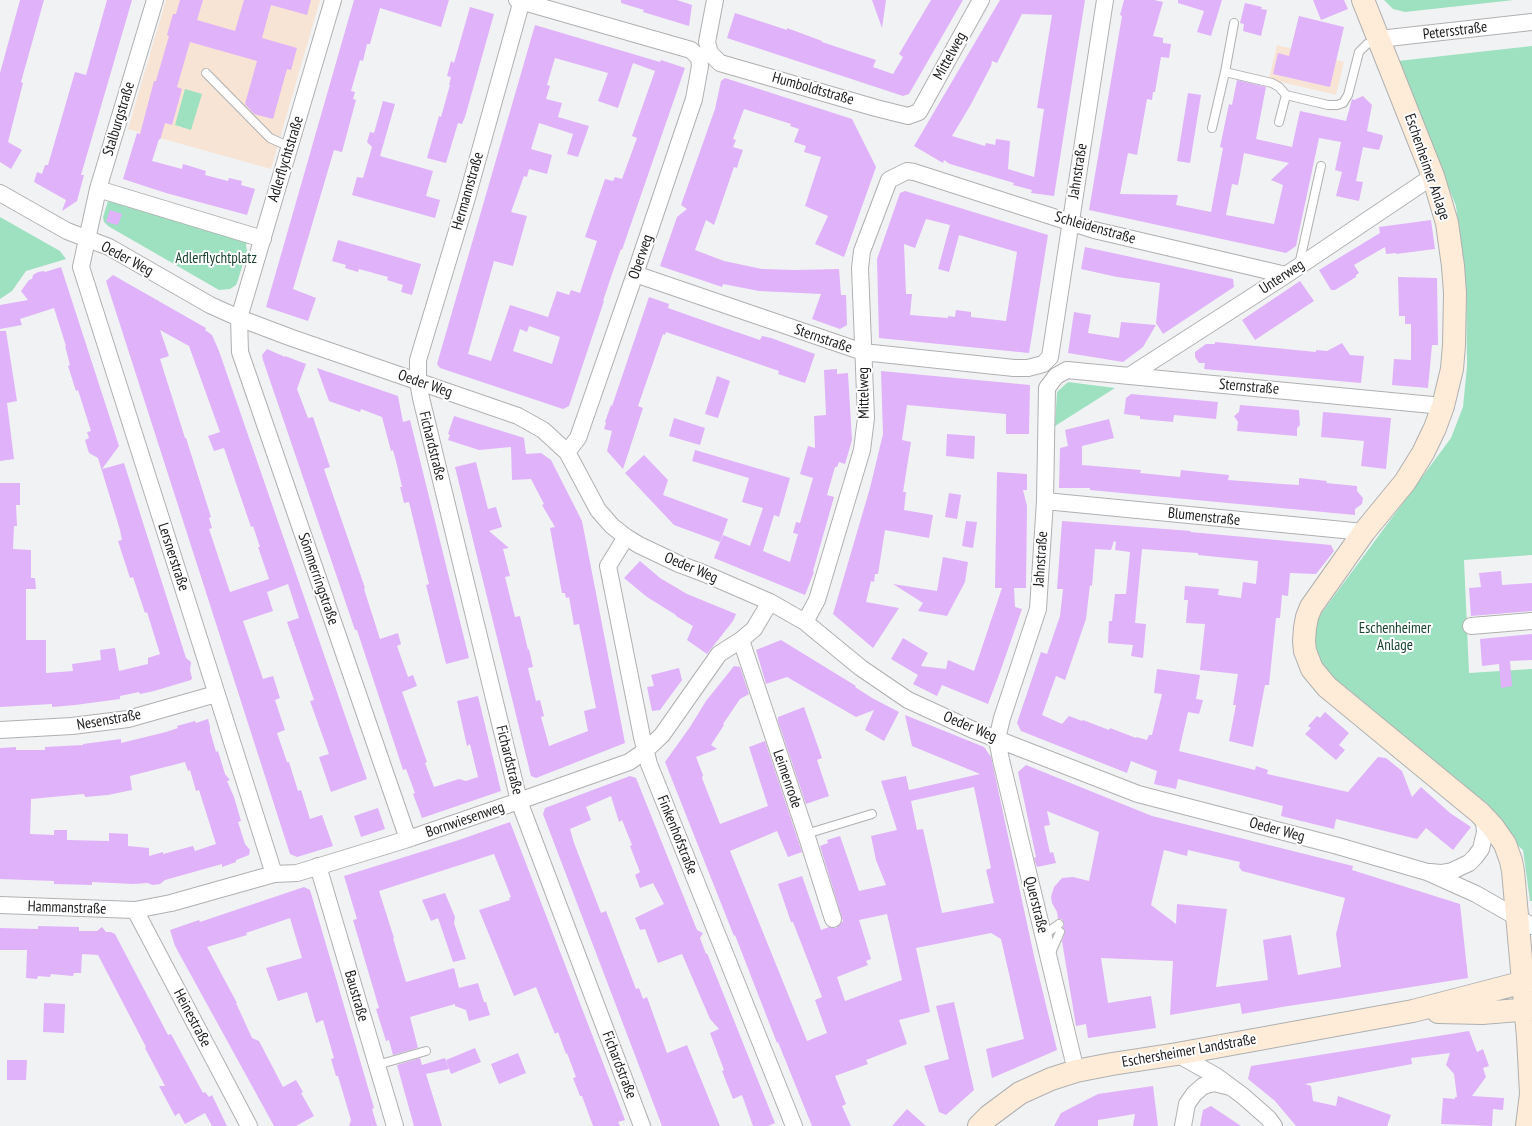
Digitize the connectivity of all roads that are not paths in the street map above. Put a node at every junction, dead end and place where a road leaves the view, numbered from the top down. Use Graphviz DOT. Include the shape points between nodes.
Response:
graph roads {
  1 [pos="155,0"];
  2 [pos="333,0"];
  3 [pos="520,0"];
  4 [pos="715,0"];
  5 [pos="981,0"];
  6 [pos="1105,0"];
  7 [pos="1363,0"];
  8 [pos="1532,22"];
  9 [pos="1234,23"];
  10 [pos="1379,39"];
  11 [pos="704,55"];
  12 [pos="1225,72"];
  13 [pos="206,73"];
  14 [pos="1286,95"];
  15 [pos="920,112"];
  16 [pos="1279,122"];
  17 [pos="1212,128"];
  18 [pos="290,147"];
  19 [pos="1321,166"];
  20 [pos="907,171"];
  21 [pos="1433,176"];
  22 [pos="98,189"];
  23 [pos="0,193"];
  24 [pos="1070,222"];
  25 [pos="86,239"];
  26 [pos="263,239"];
  27 [pos="1299,266"];
  28 [pos="635,274"];
  29 [pos="1286,275"];
  30 [pos="239,318"];
  31 [pos="863,352"];
  32 [pos="1043,364"];
  33 [pos="1056,376"];
  34 [pos="1129,376"];
  35 [pos="418,382"];
  36 [pos="1444,406"];
  37 [pos="567,452"];
  38 [pos="1045,501"];
  39 [pos="1364,532"];
  40 [pos="626,537"];
  41 [pos="770,602"];
  42 [pos="1532,621"];
  43 [pos="805,622"];
  44 [pos="1471,626"];
  45 [pos="741,640"];
  46 [pos="216,694"];
  47 [pos="0,730"];
  48 [pos="997,739"];
  49 [pos="645,751"];
  50 [pos="519,801"];
  51 [pos="1480,813"];
  52 [pos="872,814"];
  53 [pos="806,834"];
  54 [pos="408,839"];
  55 [pos="318,866"];
  56 [pos="1427,872"];
  57 [pos="274,874"];
  58 [pos="0,905"];
  59 [pos="135,910"];
  60 [pos="833,919"];
  61 [pos="1525,922"];
  62 [pos="1059,924"];
  63 [pos="1060,932"];
  64 [pos="1044,935"];
  65 [pos="1049,958"];
  66 [pos="1528,982"];
  67 [pos="1529,1009"];
  68 [pos="1413,1011"];
  69 [pos="426,1051"];
  70 [pos="1177,1054"];
  71 [pos="377,1065"];
  72 [pos="1076,1071"];
  73 [pos="1231,1087"];
  74 [pos="249,1126"];
  75 [pos="395,1126"];
  76 [pos="642,1126"];
  77 [pos="794,1126"];
  78 [pos="980,1126"];
  79 [pos="1182,1126"];
  80 [pos="1274,1126"];
  81 [pos="1527,1126"];
  1 -- 22 [label="street, Stalburgstraße"];
  2 -- 18 [label="street, Adlerflychtstraße"];
  3 -- 11 [label="street, Humboldtstraße"];
  3 -- 35 [label="street, Hermannstraße" via="466,201 418,360"];
  4 -- 11 [label="street, Oberweg"];
  5 -- 15 [label="street, Mittelweg"];
  6 -- 24 [label="street, Jahnstraße"];
  7 -- 10 [label="main road, Eschenheimer Anlage"];
  8 -- 10 [label="street, Petersstraße"];
  9 -- 12 [label="lane"];
  10 -- 14 [label="lane" via="1367,44 1360,52 1348,95 1343,103 1328,104"];
  10 -- 21 [label="main road, Eschenheimer Anlage"];
  11 -- 15 [label="street, Humboldtstraße" via="720,63 876,108 908,116"];
  11 -- 28 [label="street, Oberweg" via="694,99"];
  12 -- 14 [label="lane" via="1272,83"];
  12 -- 17 [label="lane"];
  13 -- 18 [label="lane" via="270,138"];
  14 -- 16 [label="lane"];
  18 -- 26 [label="street, Adlerflychtstraße"];
  19 -- 27 [label="lane"];
  20 -- 24 [label="street, Schleidenstraße"];
  20 -- 31 [label="street, Mittelweg" via="889,180 862,251 860,268"];
  21 -- 27 [label="street, Unterweg"];
  21 -- 36 [label="main road, Eschenheimer Anlage" via="1447,223 1455,293 1452,369"];
  22 -- 25 [label="street, Stalburgstraße"];
  22 -- 26 [label="street"];
  23 -- 25 [label="street, Oeder Weg"];
  24 -- 29 [label="street, Schleidenstraße" via="1094,230"];
  24 -- 32 [label="street, Jahnstraße" via="1050,357"];
  25 -- 30 [label="street, Oeder Weg" via="109,247 210,305"];
  25 -- 46 [label="street, Lersnerstraße" via="81,267"];
  26 -- 30 [label="street, Adlerflychtstraße"];
  27 -- 29 [label="street, Unterweg"];
  28 -- 31 [label="street, Sternstraße"];
  28 -- 37 [label="street, Oberweg" via="578,438"];
  29 -- 34 [label="street, Unterweg"];
  30 -- 35 [label="street, Oeder Weg"];
  30 -- 54 [label="street, Sömmerringstraße" via="240,352"];
  31 -- 32 [label="street, Sternstraße" via="1014,368"];
  31 -- 43 [label="street, Mittelweg" via="866,418 862,450 817,600"];
  33 -- 34 [label="street, Sternstraße" via="1067,370"];
  33 -- 38 [label="street, Jahnstraße" via="1047,388"];
  34 -- 36 [label="street, Sternstraße"];
  35 -- 37 [label="street, Oeder Weg" via="518,416 543,430"];
  35 -- 50 [label="street, Fichardstraße"];
  36 -- 39 [label="main road, Eschenheimer Anlage" via="1423,453 1405,482"];
  37 -- 40 [label="street, Oeder Weg" via="598,510"];
  38 -- 39 [label="street, Blumenstraße"];
  38 -- 48 [label="street, Jahnstraße" via="1038,609"];
  39 -- 51 [label="main road, Eschenheimer Anlage" via="1318,596 1307,617 1304,641 1310,664 1317,677 1327,687"];
  40 -- 41 [label="street, Oeder Weg" via="678,564"];
  40 -- 49 [label="street, Finkenhofstraße" via="608,566"];
  41 -- 43 [label="street, Oeder Weg"];
  41 -- 45 [label="street, Bornwiesenweg" via="754,629"];
  42 -- 44 [label="street"];
  43 -- 48 [label="street, Oeder Weg" via="862,668 908,700"];
  45 -- 49 [label="street, Bornwiesenweg" via="719,654 662,735"];
  45 -- 53 [label="street, Leimenrode"];
  46 -- 47 [label="street, Nesenstraße" via="128,719 72,726"];
  46 -- 57 [label="street, Lersnerstraße"];
  48 -- 56 [label="street, Oeder Weg" via="1138,794"];
  48 -- 64 [label="street, Querstraße"];
  49 -- 50 [label="street, Bornwiesenweg" via="629,762"];
  49 -- 77 [label="street, Finkenhofstraße"];
  50 -- 54 [label="street, Bornwiesenweg"];
  50 -- 76 [label="street, Fichardstraße"];
  51 -- 56 [label="street, Oeder Weg" via="1485,832 1481,849 1475,857 1469,863 1452,871"];
  51 -- 61 [label="main road, Eschenheimer Anlage" via="1500,836 1510,856"];
  52 -- 53 [label="lane"];
  53 -- 60 [label="street, Leimenrode"];
  54 -- 55 [label="street, Bornwiesenweg"];
  55 -- 57 [label="street, Bornwiesenweg" via="297,873"];
  55 -- 71 [label="street, Baustraße"];
  56 -- 61 [label="street, Oeder Weg" via="1476,894"];
  57 -- 59 [label="street, Bornwiesenweg"];
  58 -- 59 [label="street, Hammanstraße"];
  59 -- 74 [label="street, Heinestraße"];
  61 -- 66 [label="main road, Eschenheimer Anlage"];
  62 -- 64 [label="lane"];
  63 -- 65 [label="lane"];
  64 -- 65 [label="street, Querstraße"];
  65 -- 72 [label="street, Querstraße"];
  66 -- 67 [label="main road, Eschenheimer Anlage"];
  66 -- 68 [label="main road, Eschersheimer Landstraße"];
  67 -- 68 [label="main road, Eschersheimer Landstraße" via="1482,1013"];
  67 -- 81 [label="main road, Eschenheimer Anlage" via="1531,1094"];
  68 -- 70 [label="main road, Eschersheimer Landstraße"];
  69 -- 71 [label="lane"];
  70 -- 72 [label="main road, Eschersheimer Landstraße"];
  70 -- 73 [label="street"];
  71 -- 75 [label="street, Baustraße"];
  72 -- 78 [label="main road, Eschersheimer Landstraße" via="1020,1093"];
  73 -- 79 [label="street" via="1214,1083 1202,1086 1187,1104"];
  73 -- 80 [label="street"];
}
